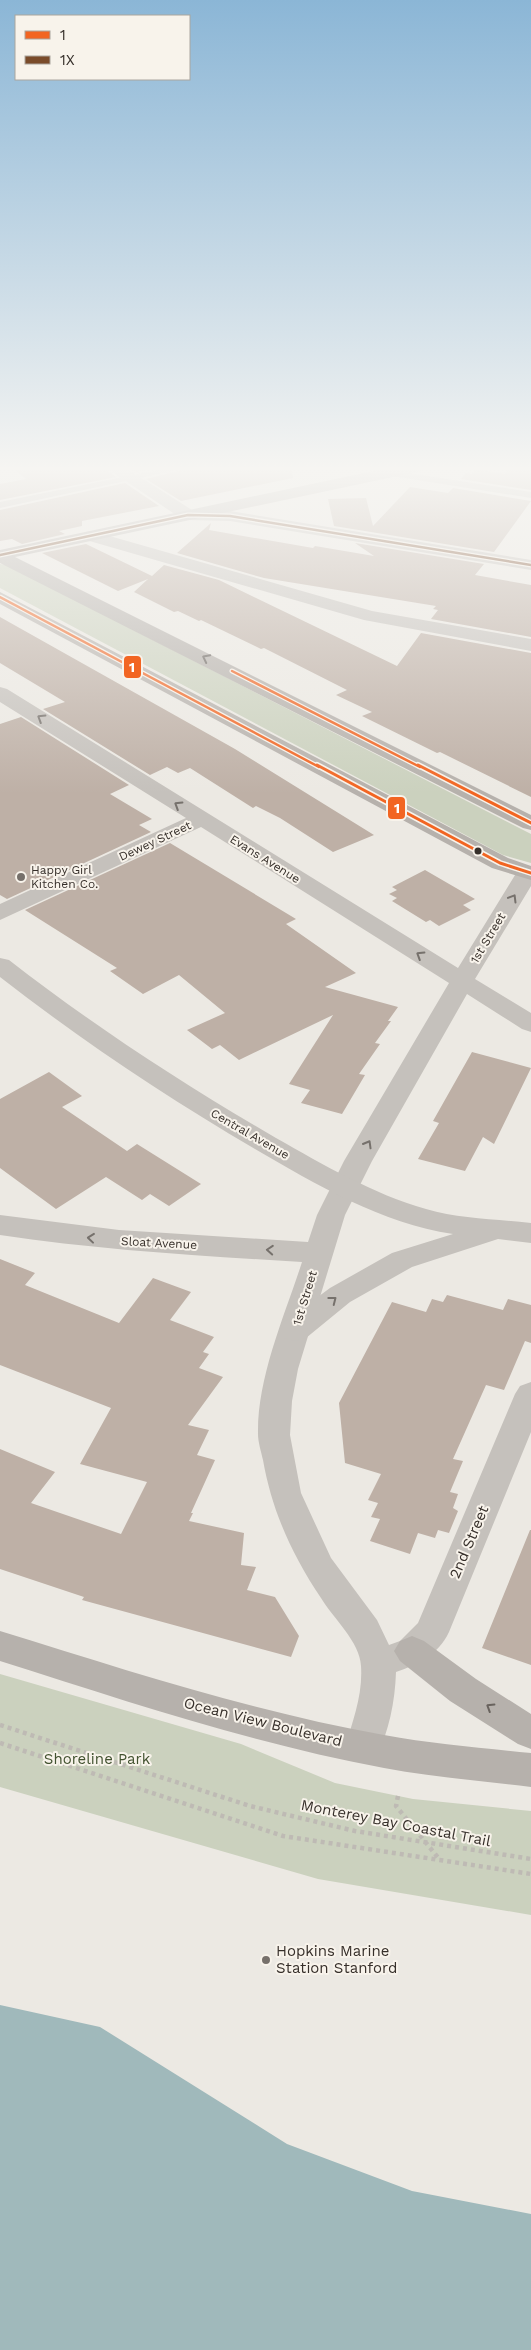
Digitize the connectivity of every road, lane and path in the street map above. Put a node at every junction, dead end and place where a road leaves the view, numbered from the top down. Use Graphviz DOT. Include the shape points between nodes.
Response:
graph roads {
  1 [pos="39,575"];
  2 [pos="226,575"];
  3 [pos="0,597"];
  4 [pos="531,645"];
  5 [pos="0,693"];
  6 [pos="202,819"];
  7 [pos="531,823"];
  8 [pos="530,873"];
  9 [pos="0,913"];
  10 [pos="0,965"];
  11 [pos="462,981"];
  12 [pos="531,1024"];
  13 [pos="345,1187"];
  14 [pos="0,1225"];
  15 [pos="497,1230"];
  16 [pos="531,1233"];
  17 [pos="319,1253"];
  18 [pos="295,1330"];
  19 [pos="531,1394"];
  20 [pos="0,1646"];
  21 [pos="412,1651"];
  22 [pos="379,1664"];
  23 [pos="0,1725"];
  24 [pos="531,1732"];
  25 [pos="0,1742"];
  26 [pos="363,1747"];
  27 [pos="531,1770"];
  28 [pos="398,1796"];
  29 [pos="428,1843"];
  30 [pos="531,1859"];
  31 [pos="441,1860"];
  32 [pos="531,1874"];
  7 -- 1 [label="main road, one-way"];
  2 -- 4 [label="street" via="370,616"];
  3 -- 8 [label="main road" via="492,858"];
  6 -- 5 [label="street, Evans Avenue, one-way"];
  6 -- 9 [label="street, Dewey Street"];
  11 -- 6 [label="street, Evans Avenue, one-way"];
  11 -- 8 [label="street, 1st Street, one-way"];
  10 -- 13 [label="street, Central Avenue" via="134,1062 230,1123"];
  11 -- 12 [label="street, Evans Avenue"];
  13 -- 11 [label="street, 1st Street, one-way"];
  13 -- 15 [label="street, Central Avenue" via="419,1217"];
  13 -- 17 [label="street, 1st Street" via="331,1215"];
  17 -- 14 [label="street, Sloat Avenue, one-way" via="119,1241 48,1234"];
  15 -- 16 [label="street, Central Avenue"];
  18 -- 15 [label="street, one-way" via="340,1295 402,1260"];
  17 -- 18 [label="street, 1st Street"];
  18 -- 22 [label="street, 1st Street" via="276,1401 274,1435 285,1494 311,1552 337,1595 365,1630"];
  19 -- 21 [label="street, 2nd Street" via="432,1632"];
  20 -- 26 [label="main road, Ocean View Boulevard" via="231,1715"];
  21 -- 22 [label="street, 2nd Street"];
  24 -- 21 [label="main road, one-way" via="463,1690"];
  22 -- 26 [label="street, 1st Street" via="377,1699"];
  23 -- 29 [label="path, Monterey Bay Coastal Trail" via="250,1806 355,1831"];
  25 -- 31 [label="path" via="283,1836"];
  26 -- 27 [label="main road, Ocean View Boulevard" via="437,1760"];
  28 -- 29 [label="path" via="396,1806"];
  29 -- 30 [label="path, Monterey Bay Coastal Trail"];
  29 -- 31 [label="path"];
  31 -- 32 [label="path"];
}
